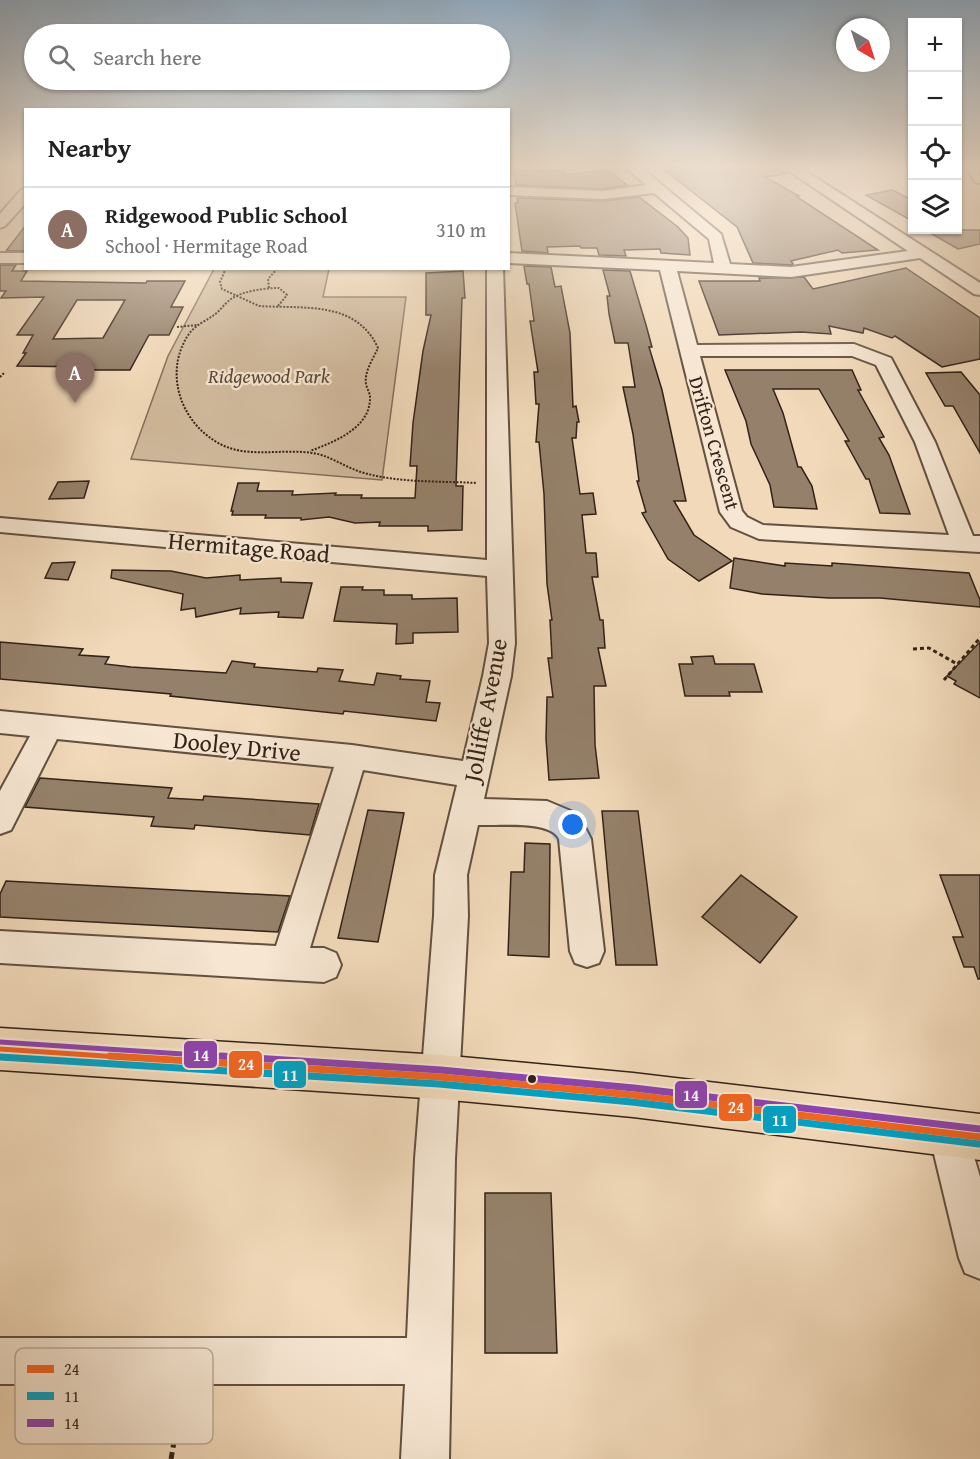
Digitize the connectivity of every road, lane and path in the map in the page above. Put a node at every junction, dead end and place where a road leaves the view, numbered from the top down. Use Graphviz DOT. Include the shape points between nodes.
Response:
graph roads {
  1 [pos="711,233"];
  2 [pos="892,233"];
  3 [pos="923,253"];
  4 [pos="0,258"];
  5 [pos="24,258"];
  6 [pos="510,258"];
  7 [pos="667,266"];
  8 [pos="723,268"];
  9 [pos="225,270"];
  10 [pos="276,270"];
  11 [pos="495,270"];
  12 [pos="269,288"];
  13 [pos="980,290"];
  14 [pos="235,297"];
  15 [pos="278,306"];
  16 [pos="198,325"];
  17 [pos="177,327"];
  18 [pos="689,351"];
  19 [pos="5,372"];
  20 [pos="0,377"];
  21 [pos="307,452"];
  22 [pos="497,484"];
  23 [pos="0,525"];
  24 [pos="972,544"];
  25 [pos="499,569"];
  26 [pos="980,638"];
  27 [pos="913,649"];
  28 [pos="957,664"];
  29 [pos="944,680"];
  30 [pos="0,722"];
  31 [pos="49,727"];
  32 [pos="352,757"];
  33 [pos="474,775"];
  34 [pos="465,812"];
  35 [pos="0,821"];
  36 [pos="0,947"];
  37 [pos="587,951"];
  38 [pos="288,962"];
  39 [pos="324,965"];
  40 [pos="0,1048"];
  41 [pos="440,1077"];
  42 [pos="965,1135"];
  43 [pos="980,1258"];
  44 [pos="213,1361"];
  45 [pos="429,1361"];
  46 [pos="174,1444"];
  47 [pos="171,1459"];
  48 [pos="425,1459"];
  1 -- 8 [label="street" via="716,237"];
  2 -- 3 [label="street"];
  3 -- 8 [label="street" via="809,272"];
  3 -- 13 [label="street"];
  4 -- 5 [label="street"];
  6 -- 7 [label="street"];
  7 -- 8 [label="street"];
  7 -- 18 [label="street, Drifton Crescent"];
  9 -- 14 [label="path" via="220,287"];
  10 -- 12 [label="path" via="268,279"];
  11 -- 22 [label="street, Jolliffe Avenue"];
  12 -- 14 [label="path"];
  12 -- 15 [label="path" via="286,292 286,299"];
  14 -- 15 [label="path" via="252,305"];
  14 -- 16 [label="path"];
  15 -- 21 [label="path" via="308,307 346,316 368,330 378,348 369,364 366,385 370,397 361,419 344,437"];
  16 -- 17 [label="path"];
  16 -- 21 [label="path" via="188,335 176,368 180,398 196,424 215,443 231,449 249,453"];
  18 -- 24 [label="street" via="854,350 884,362"];
  18 -- 24 [label="street, Drifton Crescent" via="731,512 740,522 759,532"];
  19 -- 20 [label="path"];
  21 -- 22 [label="path" via="386,477"];
  22 -- 25 [label="street, Jolliffe Avenue"];
  23 -- 25 [label="street, Hermitage Road"];
  25 -- 33 [label="street, Jolliffe Avenue" via="502,643"];
  26 -- 28 [label="path"];
  27 -- 28 [label="path" via="928,648"];
  28 -- 29 [label="path"];
  30 -- 31 [label="street, Dooley Drive"];
  31 -- 32 [label="street, Dooley Drive"];
  31 -- 35 [label="street"];
  32 -- 33 [label="street, Dooley Drive"];
  32 -- 38 [label="street"];
  33 -- 34 [label="street, Jolliffe Avenue"];
  34 -- 37 [label="street" via="547,814 567,823 574,839"];
  34 -- 41 [label="street, Jolliffe Avenue" via="451,875"];
  36 -- 38 [label="street"];
  38 -- 39 [label="street"];
  40 -- 41 [label="main road"];
  41 -- 42 [label="main road" via="633,1095"];
  41 -- 45 [label="street, Jolliffe Avenue"];
  42 -- 43 [label="street"];
  44 -- 45 [label="street"];
  45 -- 48 [label="street, Jolliffe Avenue"];
  46 -- 47 [label="path"];
}
